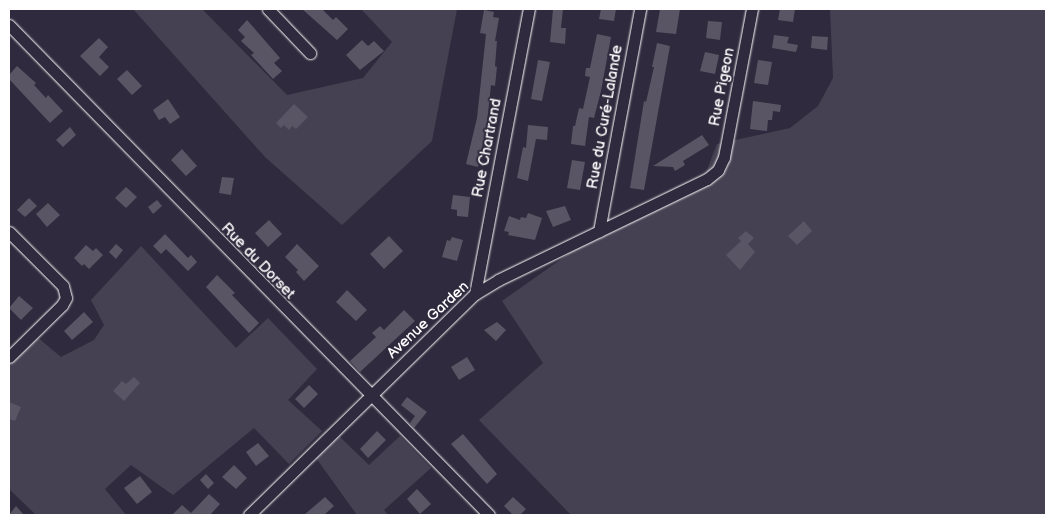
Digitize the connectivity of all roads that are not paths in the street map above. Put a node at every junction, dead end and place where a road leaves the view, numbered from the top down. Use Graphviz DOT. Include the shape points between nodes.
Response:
graph roads {
  1 [pos="268,9"];
  2 [pos="529,9"];
  3 [pos="640,9"];
  4 [pos="752,9"];
  5 [pos="9,26"];
  6 [pos="310,53"];
  7 [pos="718,170"];
  8 [pos="599,231"];
  9 [pos="9,232"];
  10 [pos="475,294"];
  11 [pos="9,357"];
  12 [pos="370,396"];
  13 [pos="249,515"];
  14 [pos="489,515"];
  1 -- 6 [label="street"];
  2 -- 10 [label="street, Rue Chartrand"];
  3 -- 8 [label="street, Rue du Curé-Lalande"];
  4 -- 7 [label="street, Rue Pigeon" via="724,156"];
  5 -- 12 [label="street, Rue du Dorset"];
  7 -- 8 [label="street, Avenue Garden" via="707,180"];
  8 -- 10 [label="street, Avenue Garden"];
  9 -- 11 [label="street" via="63,286 66,298 62,306"];
  10 -- 12 [label="street, Avenue Garden"];
  12 -- 13 [label="street, Avenue Garden"];
  12 -- 14 [label="street, Rue du Dorset"];
}
